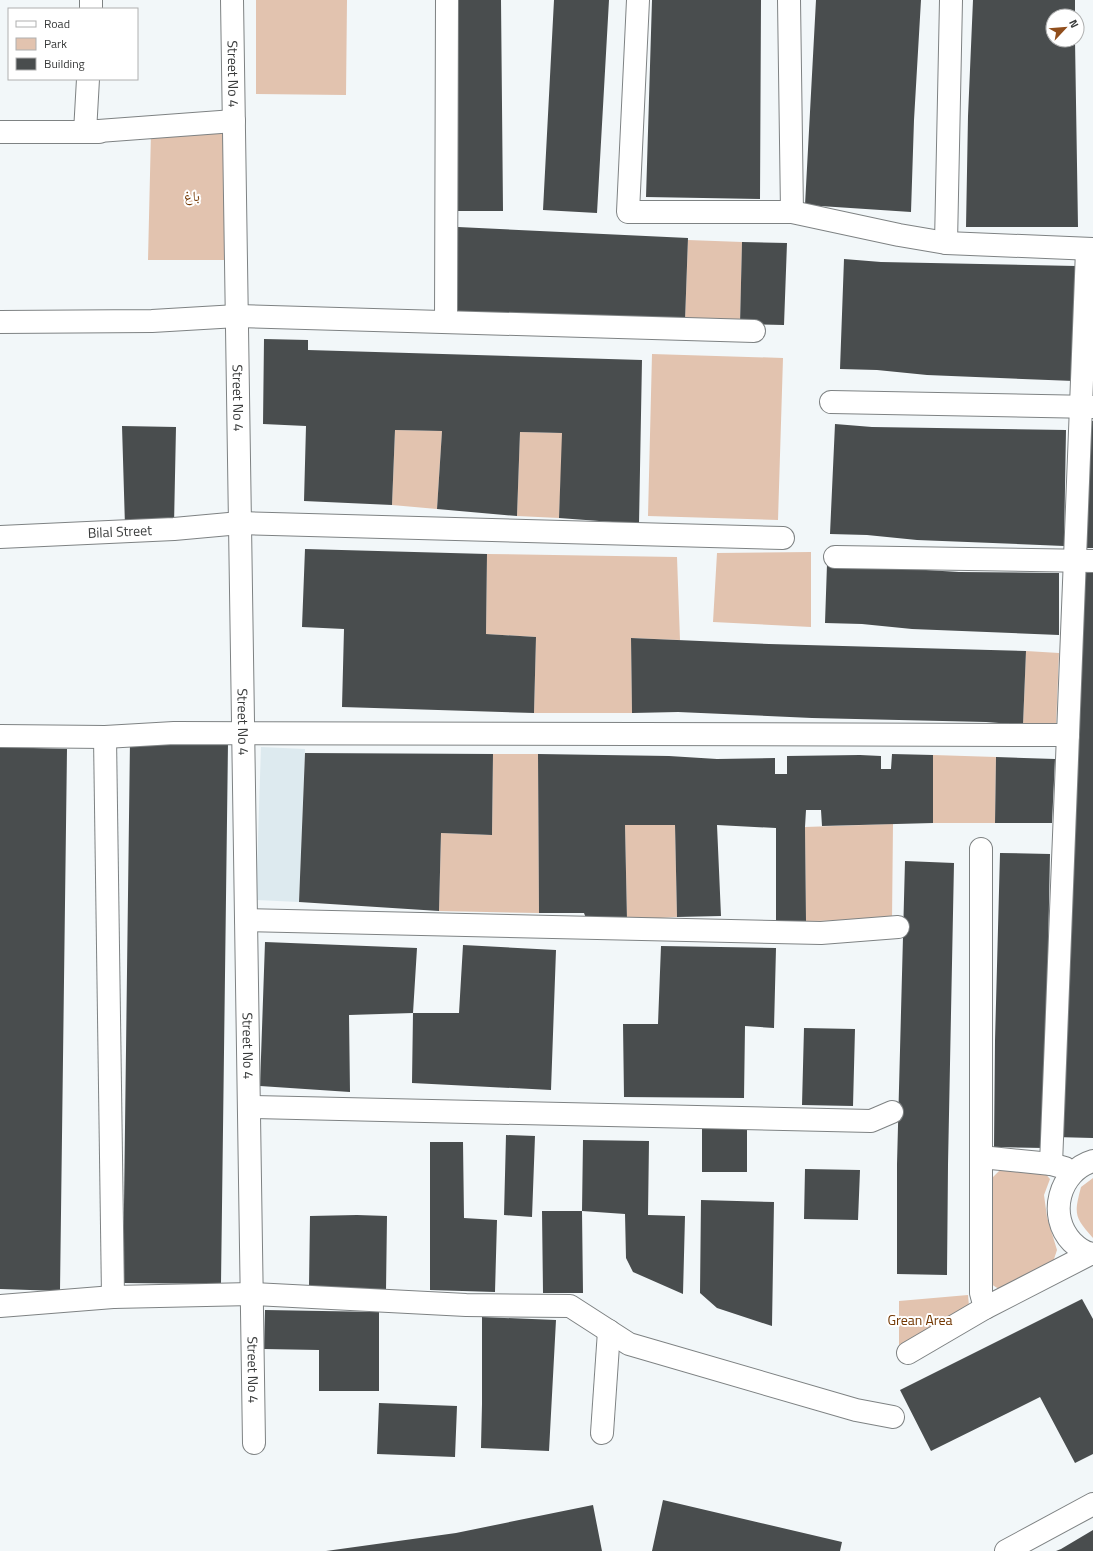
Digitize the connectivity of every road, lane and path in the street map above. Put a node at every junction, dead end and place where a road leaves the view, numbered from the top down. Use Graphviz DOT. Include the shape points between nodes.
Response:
graph roads {
  1 [pos="232,0"];
  2 [pos="447,0"];
  3 [pos="638,0"];
  4 [pos="789,0"];
  5 [pos="951,0"];
  6 [pos="88,80"];
  7 [pos="234,121"];
  8 [pos="0,132"];
  9 [pos="85,132"];
  10 [pos="151,132"];
  11 [pos="792,212"];
  12 [pos="946,243"];
  13 [pos="1090,250"];
  14 [pos="237,316"];
  15 [pos="0,322"];
  16 [pos="446,322"];
  17 [pos="754,331"];
  18 [pos="831,402"];
  19 [pos="1087,407"];
  20 [pos="240,523"];
  21 [pos="0,537"];
  22 [pos="783,538"];
  23 [pos="835,556"];
  24 [pos="1084,561"];
  25 [pos="243,734"];
  26 [pos="1068,735"];
  27 [pos="0,736"];
  28 [pos="104,736"];
  29 [pos="981,849"];
  30 [pos="246,920"];
  31 [pos="898,927"];
  32 [pos="249,1107"];
  33 [pos="892,1112"];
  34 [pos="981,1157"];
  35 [pos="1051,1164"];
  36 [pos="1084,1166"];
  37 [pos="1092,1254"];
  38 [pos="252,1294"];
  39 [pos="113,1297"];
  40 [pos="0,1306"];
  41 [pos="985,1308"];
  42 [pos="609,1331"];
  43 [pos="908,1353"];
  44 [pos="893,1417"];
  45 [pos="602,1433"];
  46 [pos="254,1443"];
  47 [pos="1093,1504"];
  48 [pos="1006,1551"];
  1 -- 7 [label="street, Street No 4"];
  2 -- 16 [label="street"];
  3 -- 11 [label="street" via="628,212"];
  4 -- 11 [label="street"];
  5 -- 12 [label="street"];
  6 -- 9 [label="street"];
  7 -- 9 [label="street"];
  7 -- 14 [label="street, Street No 4"];
  8 -- 9 [label="street"];
  9 -- 10 [label="street"];
  11 -- 12 [label="street"];
  12 -- 13 [label="street"];
  13 -- 19 [label="street"];
  14 -- 15 [label="street" via="152,321"];
  14 -- 16 [label="street"];
  14 -- 20 [label="street, Street No 4"];
  16 -- 17 [label="street"];
  18 -- 19 [label="street"];
  19 -- 24 [label="street"];
  20 -- 21 [label="street, Bilal Street" via="174,529"];
  20 -- 22 [label="street, Bilal Street"];
  20 -- 25 [label="street, Street No 4"];
  23 -- 24 [label="street"];
  24 -- 26 [label="street"];
  25 -- 26 [label="street"];
  25 -- 28 [label="street"];
  25 -- 30 [label="street, Street No 4"];
  26 -- 35 [label="street"];
  27 -- 28 [label="street"];
  28 -- 39 [label="street"];
  29 -- 34 [label="street"];
  30 -- 31 [label="street" via="821,933"];
  30 -- 32 [label="street, Street No 4"];
  32 -- 33 [label="street" via="872,1121"];
  32 -- 38 [label="street, Street No 4"];
  34 -- 35 [label="street"];
  34 -- 41 [label="street" via="981,1293"];
  35 -- 36 [label="street"];
  36 -- 37 [label="street" via="1066,1180 1060,1194 1058,1209 1060,1223 1067,1236 1077,1247"];
  37 -- 41 [label="street"];
  38 -- 39 [label="street"];
  38 -- 42 [label="street" via="570,1306"];
  38 -- 46 [label="street, Street No 4"];
  39 -- 40 [label="street"];
  41 -- 43 [label="street"];
  42 -- 44 [label="street" via="629,1344 856,1410"];
  42 -- 45 [label="street"];
  47 -- 48 [label="street"];
}
